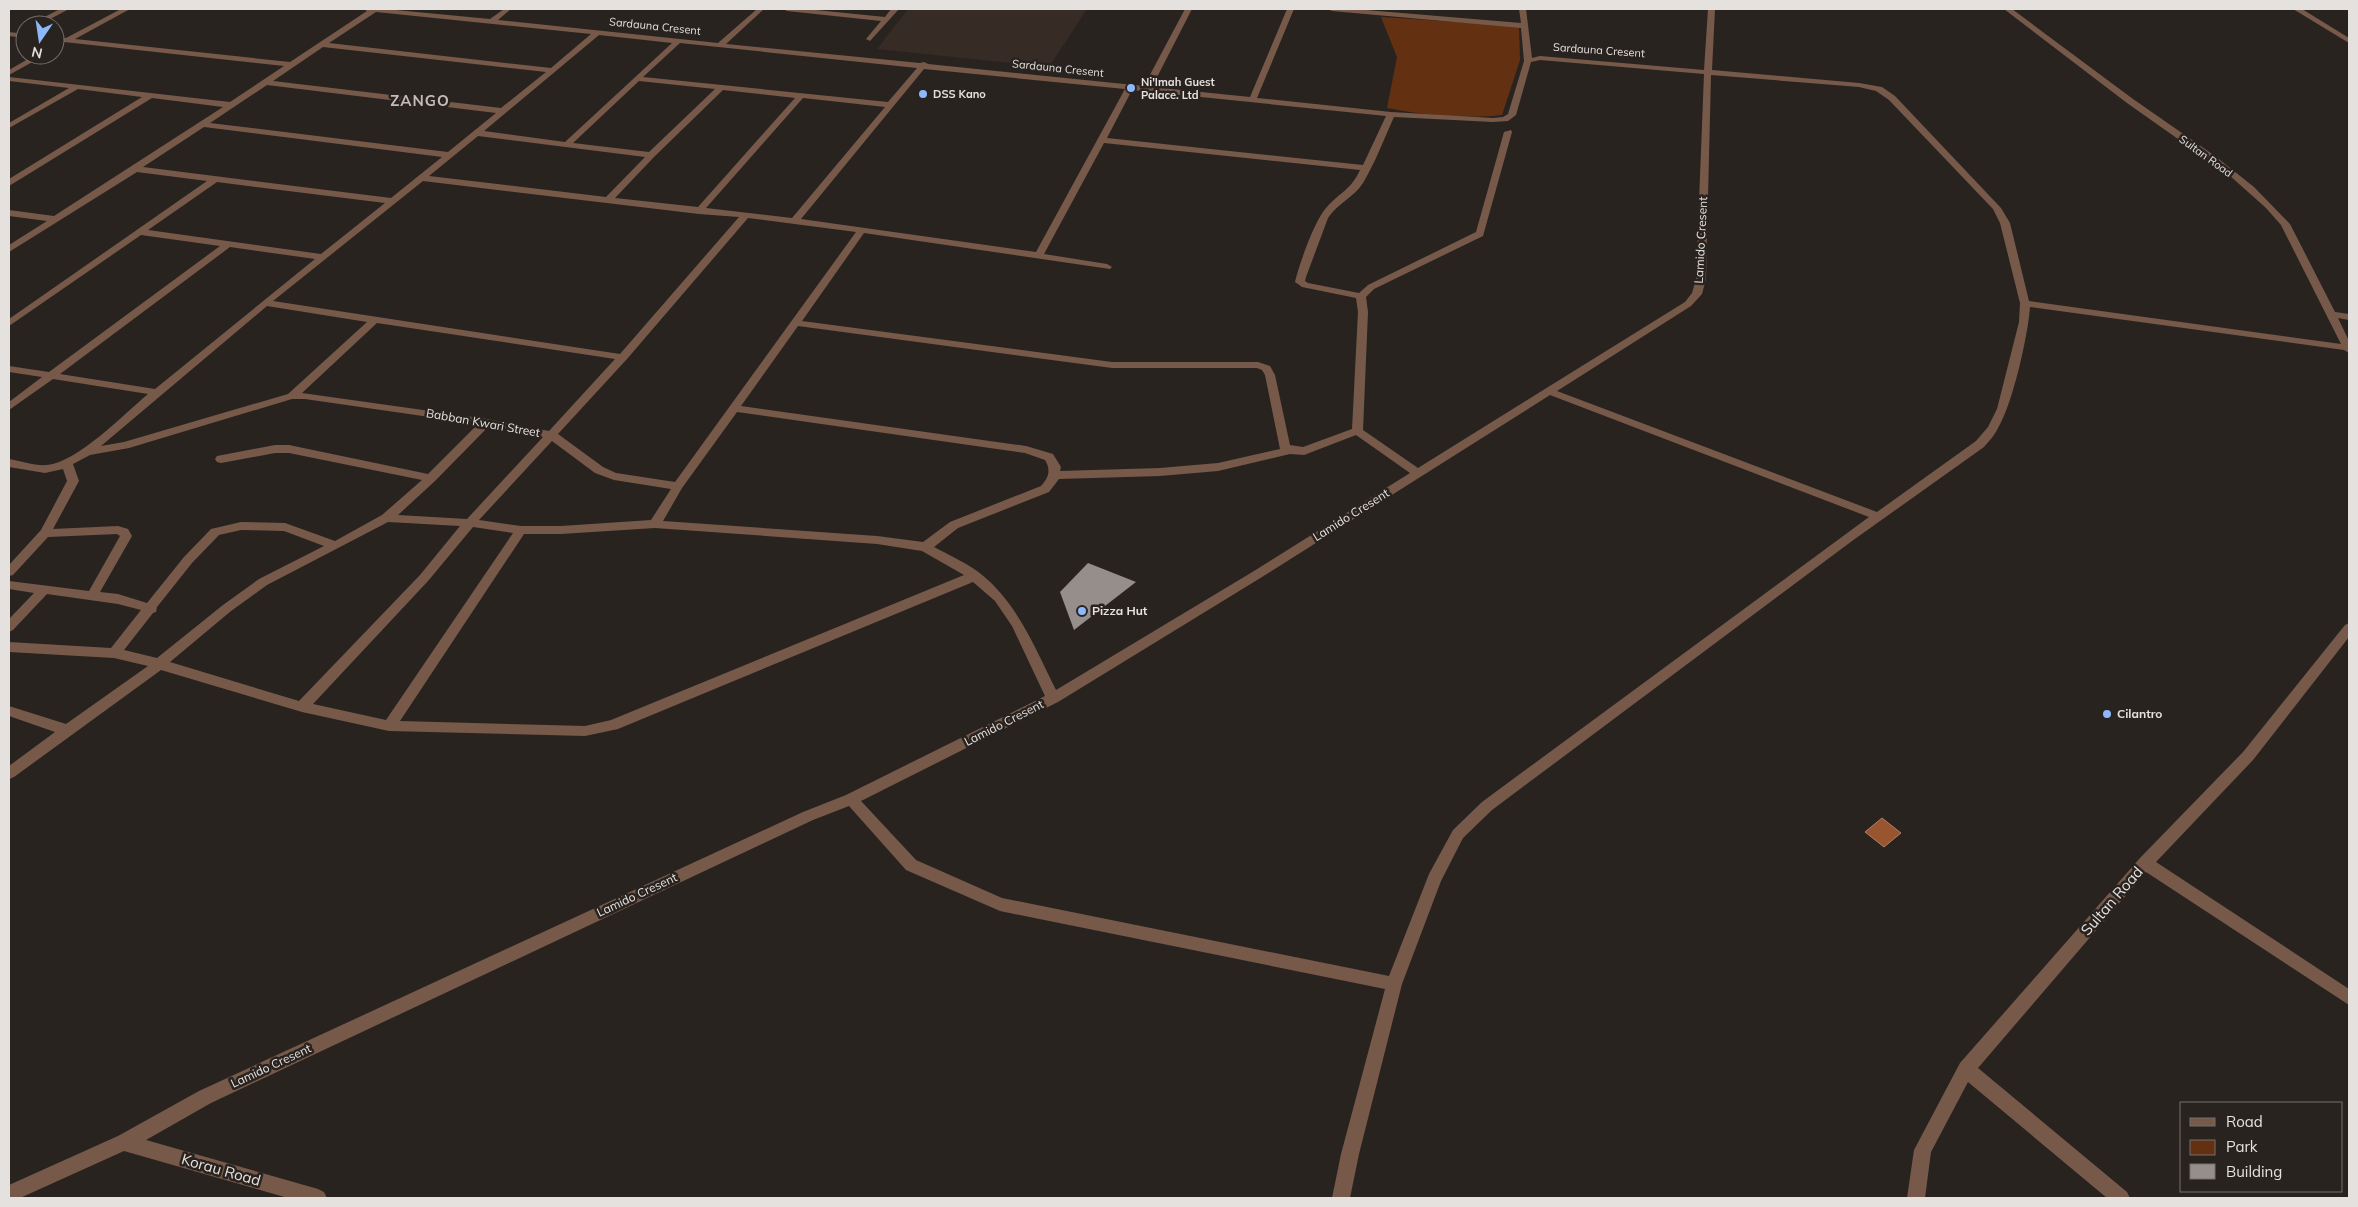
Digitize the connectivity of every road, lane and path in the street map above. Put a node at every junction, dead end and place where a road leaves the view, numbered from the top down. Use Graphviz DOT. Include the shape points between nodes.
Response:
graph roads {
  1 [pos="65,9"];
  2 [pos="126,9"];
  3 [pos="370,9"];
  4 [pos="424,9"];
  5 [pos="508,9"];
  6 [pos="761,9"];
  7 [pos="787,9"];
  8 [pos="895,9"];
  9 [pos="1189,9"];
  10 [pos="1292,9"];
  11 [pos="1332,9"];
  12 [pos="1523,9"];
  13 [pos="1712,9"];
  14 [pos="2008,9"];
  15 [pos="2297,9"];
  16 [pos="416,14"];
  17 [pos="53,15"];
  18 [pos="886,19"];
  19 [pos="491,22"];
  20 [pos="1525,26"];
  21 [pos="598,32"];
  22 [pos="870,39"];
  23 [pos="67,40"];
  24 [pos="679,40"];
  25 [pos="2349,41"];
  26 [pos="722,44"];
  27 [pos="322,45"];
  28 [pos="1528,61"];
  29 [pos="924,64"];
  30 [pos="23,65"];
  31 [pos="293,65"];
  32 [pos="552,70"];
  33 [pos="1708,70"];
  34 [pos="9,73"];
  35 [pos="9,79"];
  36 [pos="638,79"];
  37 [pos="266,82"];
  38 [pos="77,86"];
  39 [pos="1130,87"];
  40 [pos="721,88"];
  41 [pos="1147,88"];
  42 [pos="151,95"];
  43 [pos="801,96"];
  44 [pos="1253,100"];
  45 [pos="232,105"];
  46 [pos="891,105"];
  47 [pos="502,111"];
  48 [pos="1391,114"];
  49 [pos="202,124"];
  50 [pos="9,126"];
  51 [pos="476,132"];
  52 [pos="1508,132"];
  53 [pos="1103,140"];
  54 [pos="568,143"];
  55 [pos="651,154"];
  56 [pos="449,155"];
  57 [pos="1367,168"];
  58 [pos="135,169"];
  59 [pos="421,178"];
  60 [pos="215,179"];
  61 [pos="9,183"];
  62 [pos="608,200"];
  63 [pos="392,201"];
  64 [pos="699,211"];
  65 [pos="9,213"];
  66 [pos="745,216"];
  67 [pos="55,219"];
  68 [pos="794,222"];
  69 [pos="861,231"];
  70 [pos="140,232"];
  71 [pos="228,244"];
  72 [pos="9,249"];
  73 [pos="1039,255"];
  74 [pos="322,257"];
  75 [pos="1107,267"];
  76 [pos="1361,296"];
  77 [pos="264,303"];
  78 [pos="2025,303"];
  79 [pos="2330,314"];
  80 [pos="2349,316"];
  81 [pos="375,320"];
  82 [pos="9,323"];
  83 [pos="796,323"];
  84 [pos="2349,349"];
  85 [pos="623,357"];
  86 [pos="9,369"];
  87 [pos="51,376"];
  88 [pos="1548,391"];
  89 [pos="156,392"];
  90 [pos="292,396"];
  91 [pos="9,407"];
  92 [pos="732,408"];
  93 [pos="487,422"];
  94 [pos="1357,431"];
  95 [pos="552,435"];
  96 [pos="1290,450"];
  97 [pos="87,452"];
  98 [pos="220,460"];
  99 [pos="13,464"];
  100 [pos="67,464"];
  101 [pos="1417,473"];
  102 [pos="9,474"];
  103 [pos="1054,474"];
  104 [pos="431,478"];
  105 [pos="678,486"];
  106 [pos="1879,517"];
  107 [pos="386,518"];
  108 [pos="470,523"];
  109 [pos="656,524"];
  110 [pos="521,530"];
  111 [pos="45,533"];
  112 [pos="334,545"];
  113 [pos="925,547"];
  114 [pos="9,572"];
  115 [pos="975,576"];
  116 [pos="9,585"];
  117 [pos="45,588"];
  118 [pos="92,596"];
  119 [pos="152,608"];
  120 [pos="9,627"];
  121 [pos="2349,628"];
  122 [pos="9,647"];
  123 [pos="114,653"];
  124 [pos="158,665"];
  125 [pos="1053,698"];
  126 [pos="302,707"];
  127 [pos="9,711"];
  128 [pos="389,726"];
  129 [pos="68,731"];
  130 [pos="9,773"];
  131 [pos="851,799"];
  132 [pos="2145,863"];
  133 [pos="1394,984"];
  134 [pos="2349,998"];
  135 [pos="1966,1070"];
  136 [pos="124,1142"];
  137 [pos="9,1194"];
  138 [pos="318,1198"];
  139 [pos="1341,1198"];
  140 [pos="1916,1198"];
  141 [pos="2121,1198"];
  1 -- 17 [label="street"];
  2 -- 23 [label="street"];
  3 -- 16 [label="street, Sardauna Cresent"];
  3 -- 27 [label="street"];
  4 -- 16 [label="street"];
  5 -- 19 [label="street"];
  6 -- 26 [label="street"];
  7 -- 18 [label="street"];
  8 -- 18 [label="street"];
  9 -- 41 [label="street"];
  10 -- 44 [label="street"];
  11 -- 20 [label="street"];
  12 -- 20 [label="street"];
  13 -- 33 [label="street, Lamido Cresent"];
  14 -- 79 [label="street, Sultan Road" via="2241,181 2271,207 2284,224"];
  15 -- 25 [label="street"];
  16 -- 19 [label="street, Sardauna Cresent"];
  18 -- 22 [label="street"];
  19 -- 21 [label="street, Sardauna Cresent"];
  20 -- 28 [label="street"];
  21 -- 24 [label="street, Sardauna Cresent"];
  21 -- 32 [label="street"];
  23 -- 31 [label="street"];
  24 -- 26 [label="street, Sardauna Cresent"];
  24 -- 36 [label="street"];
  26 -- 29 [label="street, Sardauna Cresent"];
  27 -- 31 [label="street"];
  27 -- 32 [label="street"];
  28 -- 33 [label="street, Sardauna Cresent" via="1558,58"];
  28 -- 48 [label="street, Sardauna Cresent" via="1512,115 1505,119"];
  29 -- 39 [label="street, Sardauna Cresent"];
  29 -- 46 [label="street"];
  30 -- 34 [label="street"];
  31 -- 37 [label="street"];
  32 -- 47 [label="street"];
  33 -- 78 [label="street, Sardauna Cresent" via="1859,85 1879,90 1892,98 1997,208 2005,223"];
  33 -- 88 [label="street, Lamido Cresent" via="1701,279 1696,294 1671,316"];
  35 -- 38 [label="street"];
  36 -- 40 [label="street"];
  36 -- 54 [label="street"];
  37 -- 45 [label="street"];
  37 -- 47 [label="street"];
  38 -- 42 [label="street"];
  38 -- 50 [label="street"];
  39 -- 41 [label="street, Sardauna Cresent"];
  39 -- 53 [label="street"];
  40 -- 43 [label="street"];
  40 -- 55 [label="street"];
  41 -- 44 [label="street, Sardauna Cresent"];
  42 -- 45 [label="street"];
  42 -- 61 [label="street"];
  43 -- 46 [label="street"];
  43 -- 64 [label="street"];
  44 -- 48 [label="street, Sardauna Cresent"];
  45 -- 49 [label="street"];
  46 -- 68 [label="street"];
  47 -- 51 [label="street"];
  48 -- 57 [label="street"];
  49 -- 56 [label="street"];
  49 -- 58 [label="street"];
  51 -- 54 [label="street"];
  51 -- 56 [label="street"];
  52 -- 76 [label="street" via="1480,234"];
  53 -- 57 [label="street"];
  53 -- 73 [label="street"];
  54 -- 55 [label="street"];
  55 -- 62 [label="street"];
  56 -- 59 [label="street"];
  57 -- 76 [label="street" via="1359,182 1323,218 1300,282"];
  58 -- 60 [label="street"];
  58 -- 67 [label="street"];
  59 -- 62 [label="street"];
  59 -- 63 [label="street"];
  60 -- 63 [label="street"];
  60 -- 70 [label="street"];
  62 -- 64 [label="street"];
  63 -- 74 [label="street"];
  64 -- 66 [label="street"];
  65 -- 67 [label="street"];
  66 -- 68 [label="street"];
  66 -- 85 [label="street"];
  67 -- 72 [label="street"];
  68 -- 69 [label="street"];
  69 -- 73 [label="street"];
  69 -- 83 [label="street"];
  70 -- 71 [label="street"];
  70 -- 82 [label="street"];
  71 -- 74 [label="street"];
  71 -- 87 [label="street"];
  73 -- 75 [label="street"];
  74 -- 77 [label="street"];
  76 -- 94 [label="street"];
  77 -- 81 [label="street"];
  77 -- 89 [label="street"];
  78 -- 84 [label="street"];
  78 -- 106 [label="street, Sardauna Cresent" via="2024,322 2002,409 1993,428 1980,444"];
  79 -- 80 [label="street"];
  79 -- 84 [label="street, Sultan Road"];
  81 -- 85 [label="street"];
  81 -- 90 [label="street"];
  83 -- 92 [label="street"];
  83 -- 96 [label="street" via="1112,365 1258,365 1266,368 1270,375 1285,447"];
  85 -- 95 [label="street"];
  86 -- 87 [label="street"];
  87 -- 89 [label="street"];
  87 -- 91 [label="street"];
  88 -- 101 [label="street, Lamido Cresent"];
  88 -- 106 [label="street"];
  89 -- 97 [label="street"];
  90 -- 93 [label="street, Babban Kwari Street"];
  90 -- 97 [label="street, Babban Kwari Street" via="125,445"];
  92 -- 103 [label="street" via="1026,450 1049,457 1055,467"];
  92 -- 105 [label="street"];
  93 -- 95 [label="street, Babban Kwari Street"];
  93 -- 104 [label="street"];
  94 -- 96 [label="street" via="1304,451"];
  94 -- 101 [label="street"];
  95 -- 105 [label="street, Babban Kwari Street" via="599,470 614,476"];
  95 -- 108 [label="street"];
  96 -- 103 [label="street" via="1210,468"];
  97 -- 100 [label="street, Babban Kwari Street"];
  98 -- 104 [label="street" via="289,448"];
  99 -- 100 [label="street, Babban Kwari Street" via="45,469"];
  99 -- 102 [label="street"];
  100 -- 111 [label="street" via="73,481"];
  101 -- 125 [label="street, Lamido Cresent"];
  103 -- 113 [label="street" via="1054,480 1045,490 954,525"];
  104 -- 107 [label="street"];
  105 -- 109 [label="street"];
  106 -- 133 [label="street, Sardauna Cresent" via="1487,806 1458,834 1434,879"];
  107 -- 108 [label="street"];
  107 -- 112 [label="street"];
  108 -- 110 [label="street"];
  108 -- 126 [label="street" via="424,578"];
  109 -- 110 [label="street"];
  109 -- 113 [label="street" via="877,540"];
  110 -- 128 [label="street"];
  111 -- 114 [label="street"];
  111 -- 118 [label="street" via="124,532 126,536"];
  112 -- 119 [label="street" via="285,527 241,526 215,532 188,560"];
  112 -- 124 [label="street" via="262,582"];
  113 -- 115 [label="street"];
  115 -- 125 [label="street" via="999,598 1016,624"];
  115 -- 128 [label="street" via="596,730"];
  116 -- 117 [label="street"];
  117 -- 118 [label="street"];
  117 -- 120 [label="street"];
  118 -- 119 [label="street"];
  119 -- 123 [label="street"];
  121 -- 132 [label="street, Sultan Road" via="2248,756"];
  122 -- 123 [label="street"];
  123 -- 124 [label="street"];
  124 -- 126 [label="street"];
  124 -- 129 [label="street"];
  125 -- 131 [label="street, Lamido Cresent"];
  126 -- 128 [label="street"];
  127 -- 129 [label="street"];
  129 -- 130 [label="street"];
  131 -- 133 [label="street" via="911,865 1000,904"];
  131 -- 136 [label="street, Lamido Cresent" via="799,820 232,1084"];
  132 -- 134 [label="street"];
  132 -- 135 [label="street, Sultan Road"];
  133 -- 139 [label="street, Sardauna Cresent"];
  135 -- 140 [label="street, Sultan Road" via="1923,1150"];
  135 -- 141 [label="street"];
  136 -- 137 [label="street, Lamido Cresent"];
  136 -- 138 [label="street, Korau Road"];
}
